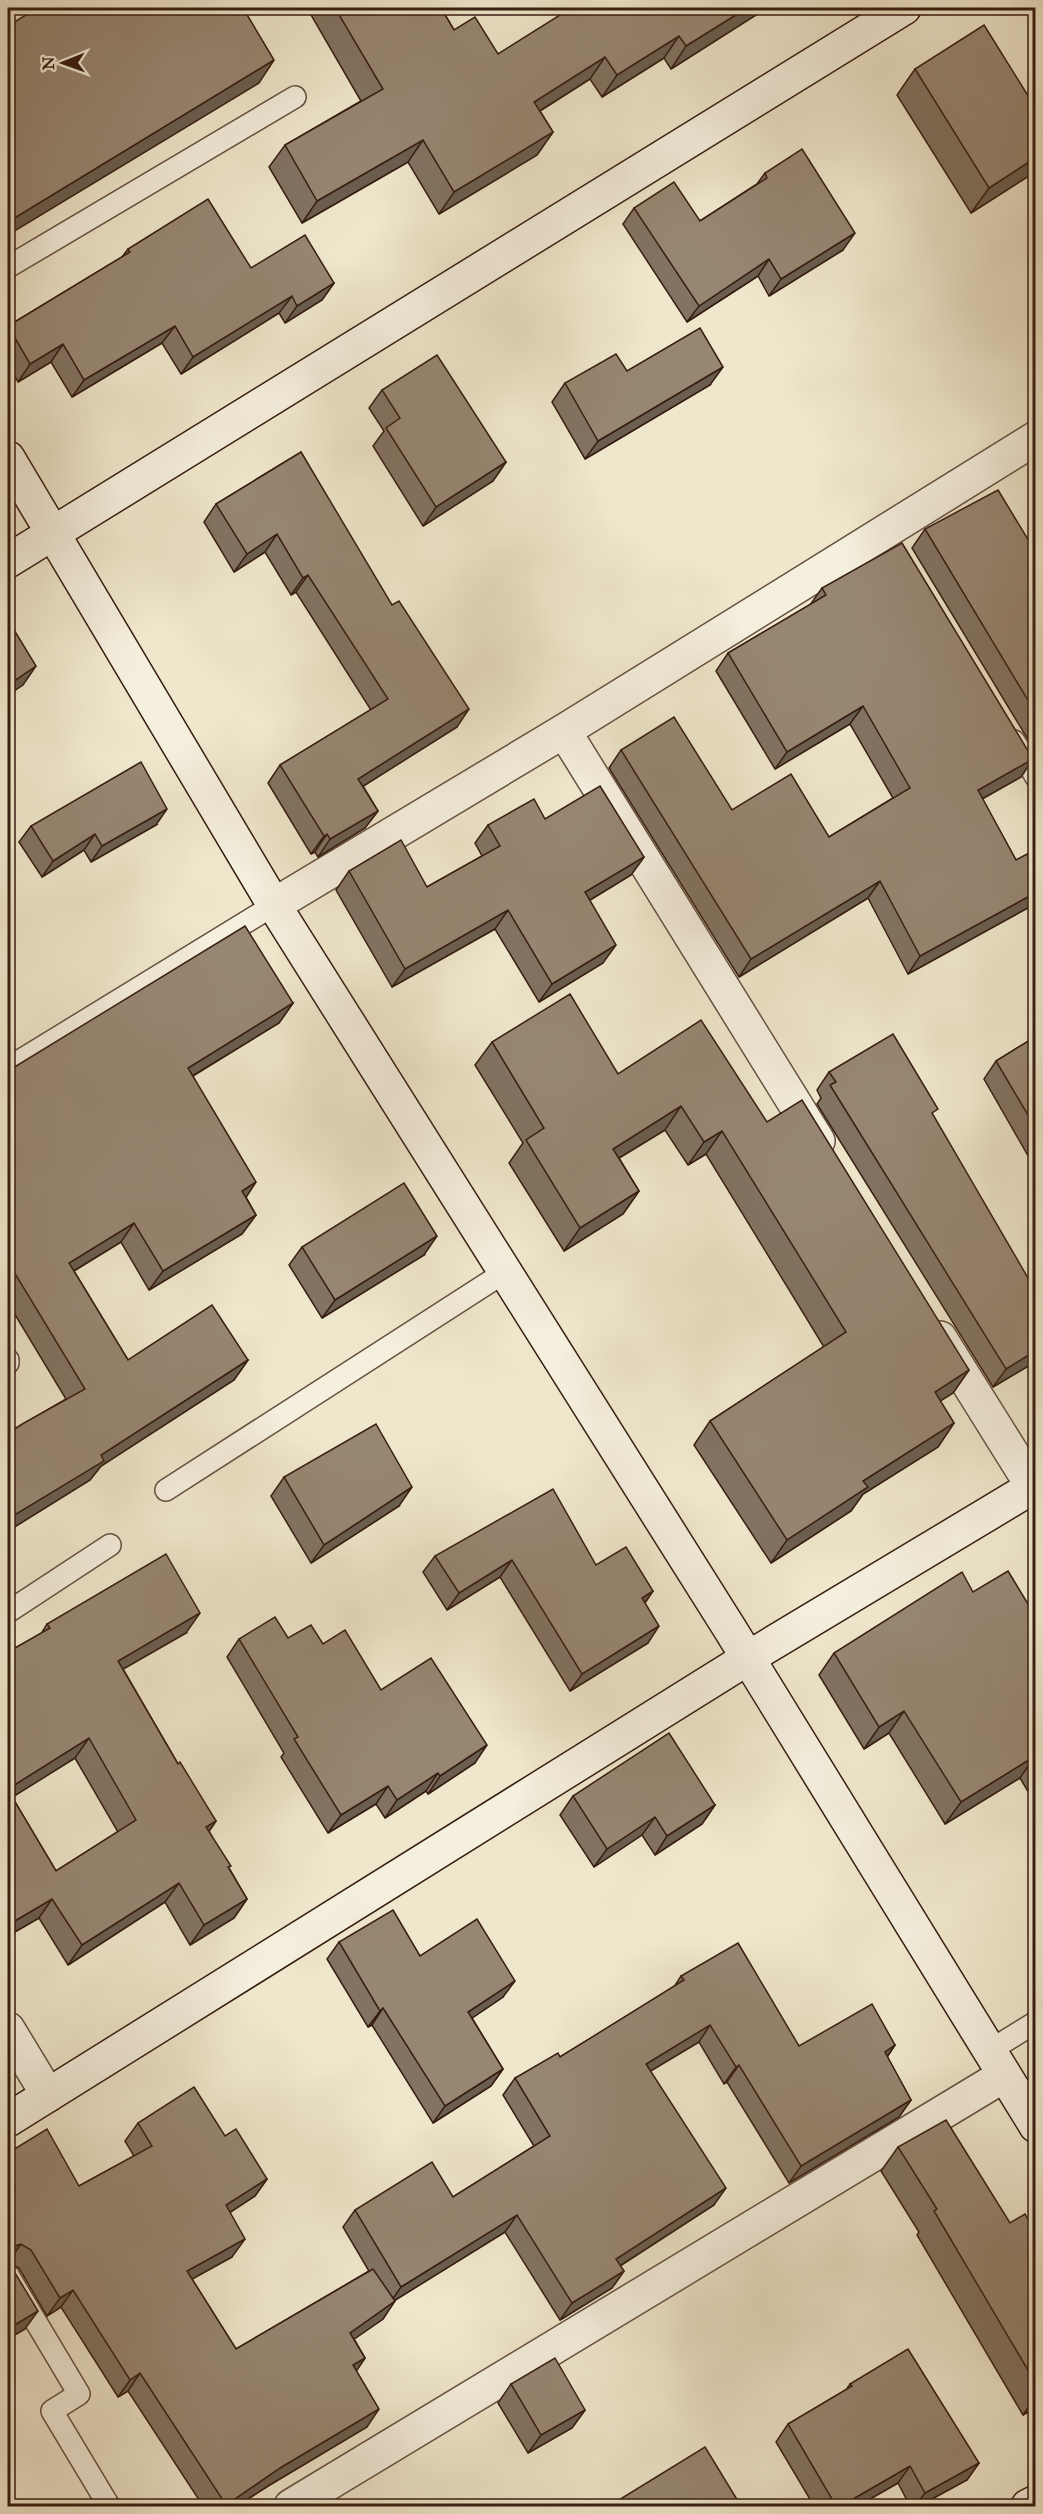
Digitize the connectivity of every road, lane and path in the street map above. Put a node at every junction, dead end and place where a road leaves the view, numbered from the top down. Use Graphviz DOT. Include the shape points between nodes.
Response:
graph roads {
  1 [pos="904,8"];
  2 [pos="295,96"];
  3 [pos="8,267"];
  4 [pos="1035,438"];
  5 [pos="8,458"];
  6 [pos="53,533"];
  7 [pos="8,561"];
  8 [pos="1006,727"];
  9 [pos="564,731"];
  10 [pos="1035,777"];
  11 [pos="274,905"];
  12 [pos="8,1068"];
  13 [pos="833,1164"];
  14 [pos="505,1272"];
  15 [pos="927,1316"];
  16 [pos="1034,1486"];
  17 [pos="166,1491"];
  18 [pos="111,1545"];
  19 [pos="8,1612"];
  20 [pos="748,1658"];
  21 [pos="1035,2022"];
  22 [pos="8,2030"];
  23 [pos="996,2063"];
  24 [pos="48,2095"];
  25 [pos="8,2120"];
  26 [pos="1035,2126"];
  27 [pos="8,2275"];
  28 [pos="1035,2502"];
  29 [pos="109,2506"];
  30 [pos="291,2506"];
  31 [pos="1028,2506"];
  1 -- 6 [label="street"];
  2 -- 3 [label="lane"];
  4 -- 9 [label="street" via="892,540"];
  5 -- 6 [label="street"];
  6 -- 7 [label="street"];
  6 -- 11 [label="street"];
  8 -- 10 [label="lane"];
  9 -- 11 [label="street"];
  9 -- 13 [label="street"];
  11 -- 12 [label="lane"];
  11 -- 14 [label="street"];
  14 -- 17 [label="lane"];
  14 -- 20 [label="street"];
  15 -- 16 [label="street"];
  16 -- 20 [label="street"];
  18 -- 19 [label="lane"];
  20 -- 23 [label="street"];
  20 -- 24 [label="street"];
  21 -- 23 [label="lane"];
  22 -- 24 [label="street"];
  23 -- 26 [label="street"];
  23 -- 30 [label="street"];
  24 -- 25 [label="street"];
  27 -- 29 [label="lane" via="79,2394 52,2411"];
  28 -- 31 [label="street"];
}
